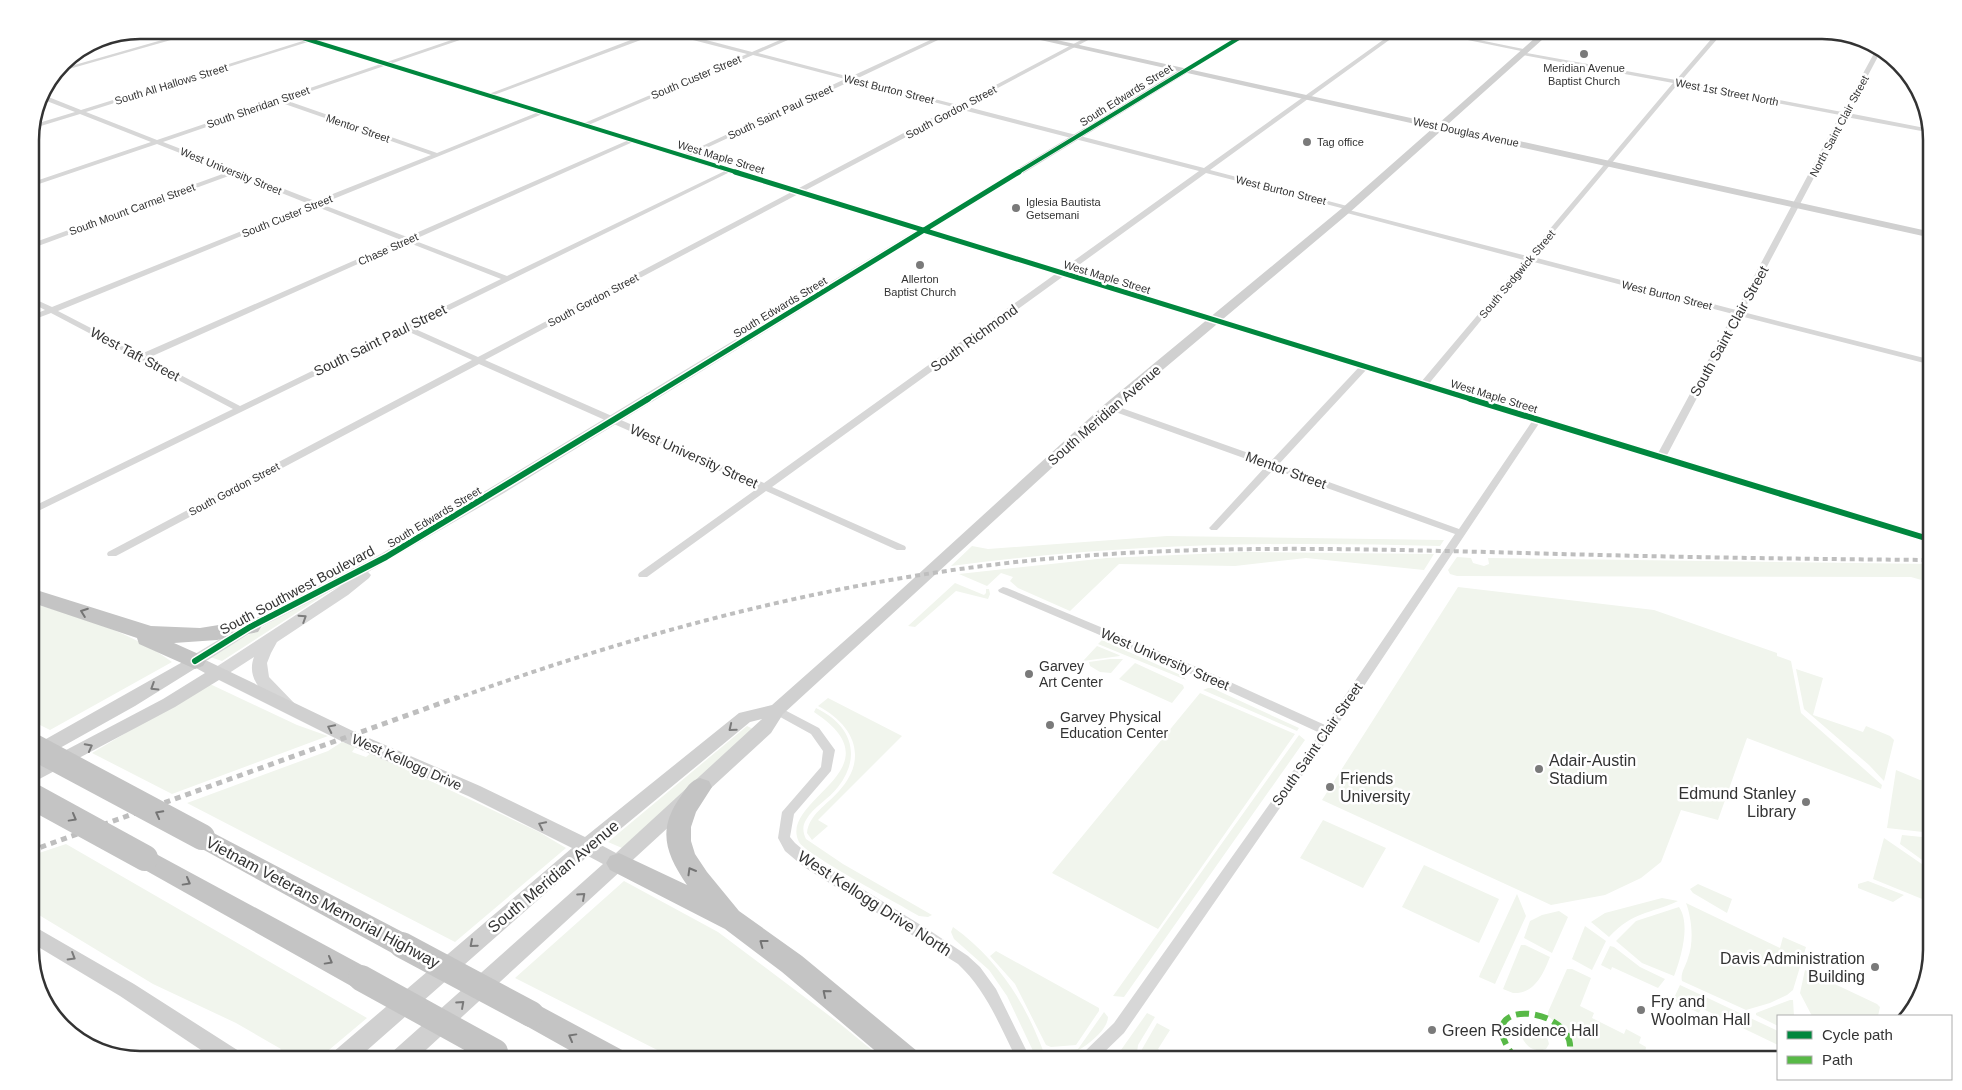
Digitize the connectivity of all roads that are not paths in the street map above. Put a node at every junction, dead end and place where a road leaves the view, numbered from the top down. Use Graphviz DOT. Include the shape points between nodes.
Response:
graph roads {
  1 [pos="172,39"];
  2 [pos="308,39"];
  3 [pos="459,39"];
  4 [pos="638,39"];
  5 [pos="696,39"];
  6 [pos="787,39"];
  7 [pos="937,39"];
  8 [pos="1041,39"];
  9 [pos="1087,39"];
  10 [pos="1237,39"];
  11 [pos="1387,39"];
  12 [pos="1464,39"];
  13 [pos="1539,39"];
  14 [pos="1714,39"];
  15 [pos="311,40"];
  16 [pos="1073,46"];
  17 [pos="1524,52"];
  18 [pos="752,54"];
  19 [pos="1876,54"];
  20 [pos="387,63"];
  21 [pos="69,68"];
  22 [pos="1184,71"];
  23 [pos="851,79"];
  24 [pos="1677,82"];
  25 [pos="489,95"];
  26 [pos="1304,98"];
  27 [pos="47,99"];
  28 [pos="278,100"];
  29 [pos="959,107"];
  30 [pos="81,112"];
  31 [pos="543,112"];
  32 [pos="1846,115"];
  33 [pos="40,124"];
  34 [pos="584,124"];
  35 [pos="1438,127"];
  36 [pos="1922,129"];
  37 [pos="1076,137"];
  38 [pos="633,140"];
  39 [pos="157,142"];
  40 [pos="437,155"];
  41 [pos="685,156"];
  42 [pos="1608,163"];
  43 [pos="731,170"];
  44 [pos="1205,170"];
  45 [pos="234,172"];
  46 [pos="39,182"];
  47 [pos="800,192"];
  48 [pos="314,204"];
  49 [pos="1797,205"];
  50 [pos="1346,209"];
  51 [pos="925,231"];
  52 [pos="1923,233"];
  53 [pos="408,240"];
  54 [pos="39,244"];
  55 [pos="1528,260"];
  56 [pos="1063,274"];
  57 [pos="507,279"];
  58 [pos="39,304"];
  59 [pos="52,310"];
  60 [pos="1739,313"];
  61 [pos="39,315"];
  62 [pos="1214,321"];
  63 [pos="406,328"];
  64 [pos="142,357"];
  65 [pos="478,360"];
  66 [pos="1923,361"];
  67 [pos="1364,367"];
  68 [pos="1424,384"];
  69 [pos="1110,407"];
  70 [pos="239,409"];
  71 [pos="1538,419"];
  72 [pos="613,420"];
  73 [pos="1661,457"];
  74 [pos="1272,465"];
  75 [pos="766,488"];
  76 [pos="39,508"];
  77 [pos="1214,528"];
  78 [pos="1462,533"];
  79 [pos="1923,537"];
  80 [pos="900,548"];
  81 [pos="112,554"];
  82 [pos="386,557"];
  83 [pos="643,575"];
  84 [pos="1003,590"];
  85 [pos="39,597"];
  86 [pos="119,626"];
  87 [pos="250,627"];
  88 [pos="274,637"];
  89 [pos="195,661"];
  90 [pos="218,673"];
  91 [pos="293,710"];
  92 [pos="777,710"];
  93 [pos="1327,731"];
  94 [pos="39,750"];
  95 [pos="39,751"];
  96 [pos="39,772"];
  97 [pos="700,787"];
  98 [pos="39,800"];
  99 [pos="586,847"];
  100 [pos="619,863"];
  101 [pos="734,921"];
  102 [pos="39,937"];
  103 [pos="220,1051"];
  104 [pos="350,1051"];
  105 [pos="409,1051"];
  106 [pos="493,1051"];
  107 [pos="598,1051"];
  108 [pos="896,1051"];
  109 [pos="1020,1051"];
  110 [pos="1096,1051"];
  1 -- 21 [label="street"];
  2 -- 15 [label="street, West Maple Street"];
  3 -- 20 [label="street, South Sheridan Street"];
  4 -- 25 [label="street"];
  5 -- 18 [label="street, West Burton Street"];
  6 -- 18 [label="street, South Custer Street"];
  7 -- 23 [label="street, South Saint Paul Street"];
  8 -- 16 [label="main road, West Douglas Avenue"];
  9 -- 16 [label="street, South Gordon Street"];
  10 -- 22 [label="street"];
  11 -- 26 [label="street, South Richmond"];
  12 -- 17 [label="street, West 1st Street North"];
  13 -- 17 [label="main road, South Meridian Avenue"];
  14 -- 24 [label="street, South Sedgwick Street"];
  15 -- 20 [label="street, West Maple Street"];
  15 -- 30 [label="street, South All Hallows Street"];
  16 -- 22 [label="main road, West Douglas Avenue"];
  16 -- 29 [label="street, South Gordon Street"];
  17 -- 24 [label="street, West 1st Street North"];
  17 -- 35 [label="main road, South Meridian Avenue"];
  18 -- 23 [label="street, West Burton Street"];
  18 -- 34 [label="street, South Custer Street"];
  19 -- 32 [label="street, North Saint Clair Street"];
  20 -- 25 [label="street, West Maple Street"];
  20 -- 28 [label="street, South Sheridan Street"];
  22 -- 26 [label="main road, West Douglas Avenue"];
  22 -- 37 [label="street, South Edwards Street"];
  23 -- 29 [label="street, West Burton Street"];
  23 -- 41 [label="street, South Saint Paul Street"];
  24 -- 32 [label="street, West 1st Street North"];
  24 -- 42 [label="street, South Sedgwick Street"];
  25 -- 31 [label="street, West Maple Street"];
  26 -- 35 [label="main road, West Douglas Avenue"];
  26 -- 44 [label="street, South Richmond"];
  27 -- 30 [label="street, West University Street"];
  28 -- 39 [label="street, South Sheridan Street"];
  28 -- 40 [label="street, Mentor Street"];
  29 -- 37 [label="street, West Burton Street"];
  29 -- 47 [label="street, South Gordon Street"];
  30 -- 33 [label="street, South All Hallows Street"];
  30 -- 39 [label="street, West University Street"];
  31 -- 34 [label="street, West Maple Street"];
  31 -- 40 [label="street, South Custer Street"];
  32 -- 36 [label="street, West 1st Street North"];
  32 -- 49 [label="street, North Saint Clair Street"];
  34 -- 38 [label="street, West Maple Street"];
  35 -- 42 [label="main road, West Douglas Avenue"];
  35 -- 50 [label="main road, South Meridian Avenue"];
  37 -- 44 [label="street, West Burton Street"];
  37 -- 51 [label="street, South Edwards Street"];
  38 -- 41 [label="street, West Maple Street"];
  38 -- 53 [label="street, Chase Street"];
  39 -- 45 [label="street, West University Street"];
  39 -- 46 [label="street, South Sheridan Street"];
  40 -- 48 [label="street, South Custer Street"];
  41 -- 43 [label="street, West Maple Street"];
  42 -- 49 [label="main road, West Douglas Avenue"];
  42 -- 55 [label="street, South Sedgwick Street"];
  43 -- 47 [label="street, West Maple Street"];
  43 -- 57 [label="street, South Saint Paul Street"];
  44 -- 50 [label="street, West Burton Street"];
  44 -- 56 [label="street, South Richmond"];
  45 -- 48 [label="street, West University Street"];
  45 -- 54 [label="street, South Mount Carmel Street"];
  47 -- 51 [label="street, West Maple Street"];
  47 -- 65 [label="street, South Gordon Street"];
  48 -- 53 [label="street, West University Street"];
  48 -- 59 [label="street, South Custer Street"];
  49 -- 52 [label="main road, West Douglas Avenue"];
  49 -- 60 [label="street, South Saint Clair Street"];
  50 -- 55 [label="street, West Burton Street"];
  50 -- 62 [label="main road, South Meridian Avenue"];
  51 -- 56 [label="street, West Maple Street"];
  51 -- 72 [label="street, South Edwards Street"];
  53 -- 57 [label="street, West University Street"];
  53 -- 64 [label="street, Chase Street"];
  55 -- 60 [label="street, West Burton Street"];
  55 -- 68 [label="street, South Sedgwick Street"];
  56 -- 62 [label="street, West Maple Street"];
  56 -- 75 [label="street, South Richmond"];
  57 -- 63 [label="street, South Saint Paul Street"];
  58 -- 59 [label="street, West Taft Street"];
  59 -- 61 [label="street, South Custer Street"];
  59 -- 64 [label="street, West Taft Street"];
  60 -- 66 [label="street, West Burton Street"];
  60 -- 73 [label="street, South Saint Clair Street"];
  62 -- 67 [label="street, West Maple Street"];
  62 -- 69 [label="main road, South Meridian Avenue"];
  63 -- 65 [label="street, West University Street"];
  63 -- 70 [label="street, South Saint Paul Street"];
  64 -- 70 [label="street, West Taft Street"];
  65 -- 72 [label="street, West University Street"];
  65 -- 81 [label="street, South Gordon Street"];
  67 -- 68 [label="street, West Maple Street"];
  67 -- 74 [label="street"];
  68 -- 71 [label="street, West Maple Street"];
  69 -- 74 [label="street, Mentor Street"];
  69 -- 92 [label="main road, South Meridian Avenue"];
  70 -- 76 [label="street, South Saint Paul Street"];
  71 -- 73 [label="street, West Maple Street"];
  71 -- 78 [label="street, South Saint Clair Street"];
  72 -- 75 [label="street, West University Street"];
  72 -- 82 [label="street, South Edwards Street"];
  73 -- 79 [label="street, West Maple Street"];
  74 -- 77 [label="street"];
  74 -- 78 [label="street, Mentor Street"];
  75 -- 80 [label="street, West University Street"];
  75 -- 83 [label="street, South Richmond"];
  78 -- 93 [label="street, South Saint Clair Street"];
  82 -- 87 [label="street, South Southwest Boulevard"];
  88 -- 82 [label="street, South Southwest Boulevard, one-way" via="343,592"];
  84 -- 93 [label="street, West University Street"];
  86 -- 85 [label="highway, one-way"];
  86 -- 87 [label="highway" via="172,636 217,635"];
  86 -- 89 [label="highway"];
  87 -- 89 [label="street, South Southwest Boulevard"];
  88 -- 90 [label="street, South Southwest Boulevard"];
  88 -- 91 [label="street" via="259,662 258,673 261,681"];
  89 -- 90 [label="main road, West Kellogg Drive"];
  89 -- 95 [label="main road, South Southwest Boulevard, one-way"];
  90 -- 91 [label="main road, West Kellogg Drive"];
  96 -- 90 [label="main road, South Southwest Boulevard, one-way" via="110,736"];
  99 -- 91 [label="main road, West Kellogg Drive, one-way" via="474,791"];
  92 -- 97 [label="main road, South Meridian Avenue" via="765,729"];
  92 -- 99 [label="main road, South Meridian Avenue, one-way" via="745,717"];
  92 -- 109 [label="street, West Kellogg Drive North" via="815,731 829,750 827,768 788,812 784,838 790,847 809,863 963,960 991,993"];
  93 -- 110 [label="street, South Saint Clair Street" via="1120,1028"];
  107 -- 94 [label="highway, Vietnam Veterans Memorial Highway, one-way, bridge"];
  97 -- 100 [label="main road, South Meridian Avenue"];
  101 -- 97 [label="highway, one-way" via="696,879 680,850 678,832 682,813"];
  98 -- 106 [label="highway, one-way, bridge"];
  99 -- 100 [label="main road, West Kellogg Drive"];
  99 -- 104 [label="main road, South Meridian Avenue, one-way"];
  100 -- 101 [label="highway"];
  105 -- 100 [label="main road, South Meridian Avenue, one-way"];
  108 -- 101 [label="highway, one-way" via="792,964"];
  102 -- 103 [label="main road, one-way"];
}
